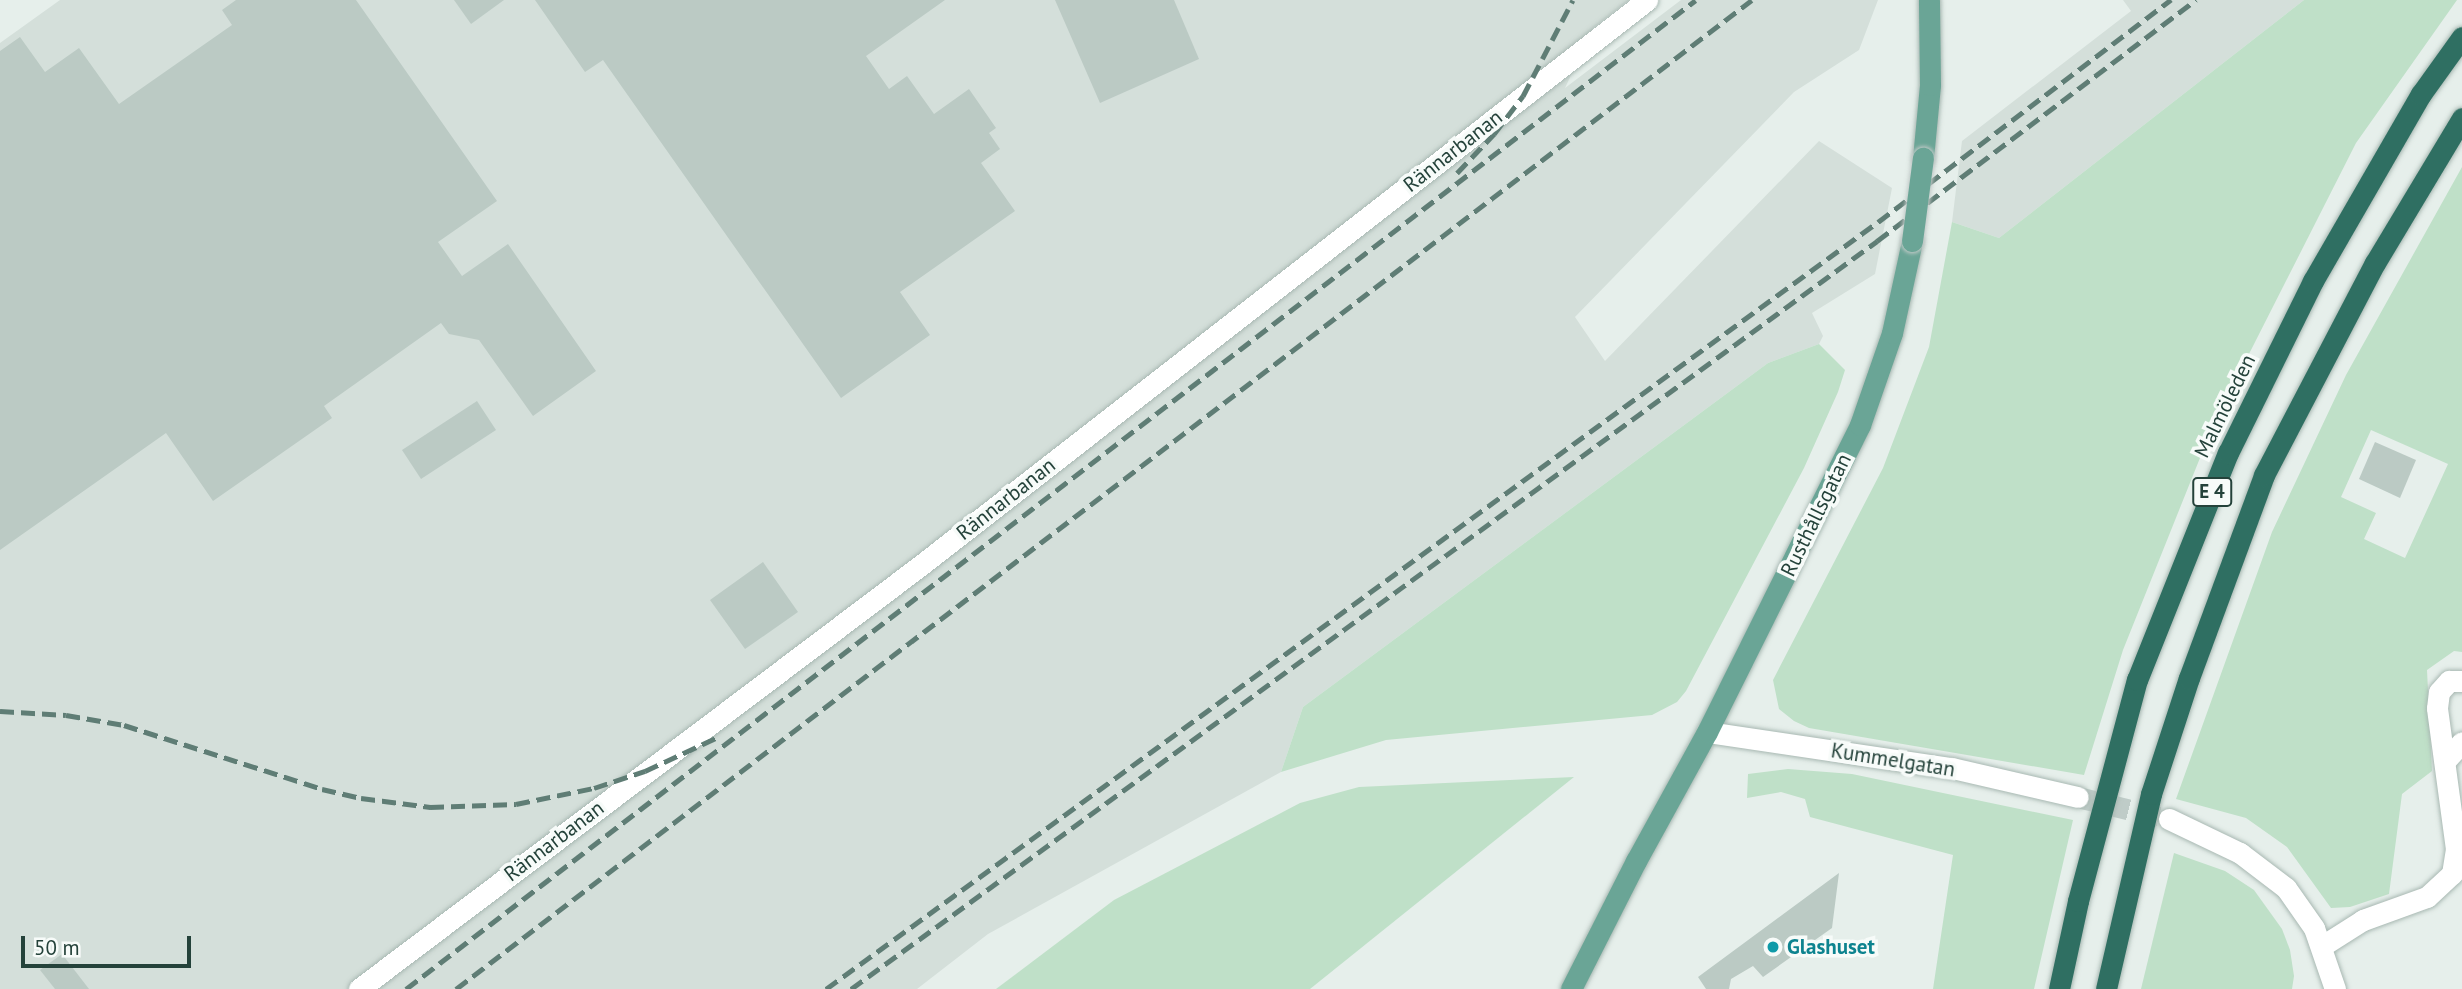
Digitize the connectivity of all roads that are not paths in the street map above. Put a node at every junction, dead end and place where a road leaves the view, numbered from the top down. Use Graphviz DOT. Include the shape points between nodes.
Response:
graph roads {
  1 [pos="1647,0"];
  2 [pos="1929,0"];
  3 [pos="2462,37"];
  4 [pos="2462,118"];
  5 [pos="2462,681"];
  6 [pos="1707,732"];
  7 [pos="2462,742"];
  8 [pos="2445,761"];
  9 [pos="2078,797"];
  10 [pos="2169,819"];
  11 [pos="2322,946"];
  12 [pos="359,989"];
  13 [pos="1571,989"];
  14 [pos="2059,989"];
  15 [pos="2106,989"];
  16 [pos="2335,989"];
  1 -- 12 [label="street, Rännarbanan" via="921,565"];
  2 -- 6 [label="main road, Rusthållsgatan, bridge" via="1930,85 1923,158 1912,241 1892,333 1860,425"];
  3 -- 14 [label="highway, Malmöleden / E 4" via="2421,94 2313,281 2228,453 2137,680"];
  4 -- 15 [label="highway, E 4" via="2375,263 2264,475 2151,794"];
  5 -- 8 [label="street" via="2449,681 2439,692"];
  6 -- 9 [label="street, Kummelgatan" via="1952,768"];
  6 -- 13 [label="main road, Rusthållsgatan"];
  7 -- 8 [label="street"];
  8 -- 11 [label="street" via="2456,849 2452,874 2427,897 2363,920"];
  10 -- 11 [label="street" via="2215,838 2264,870 2302,907"];
  11 -- 16 [label="street"];
}
